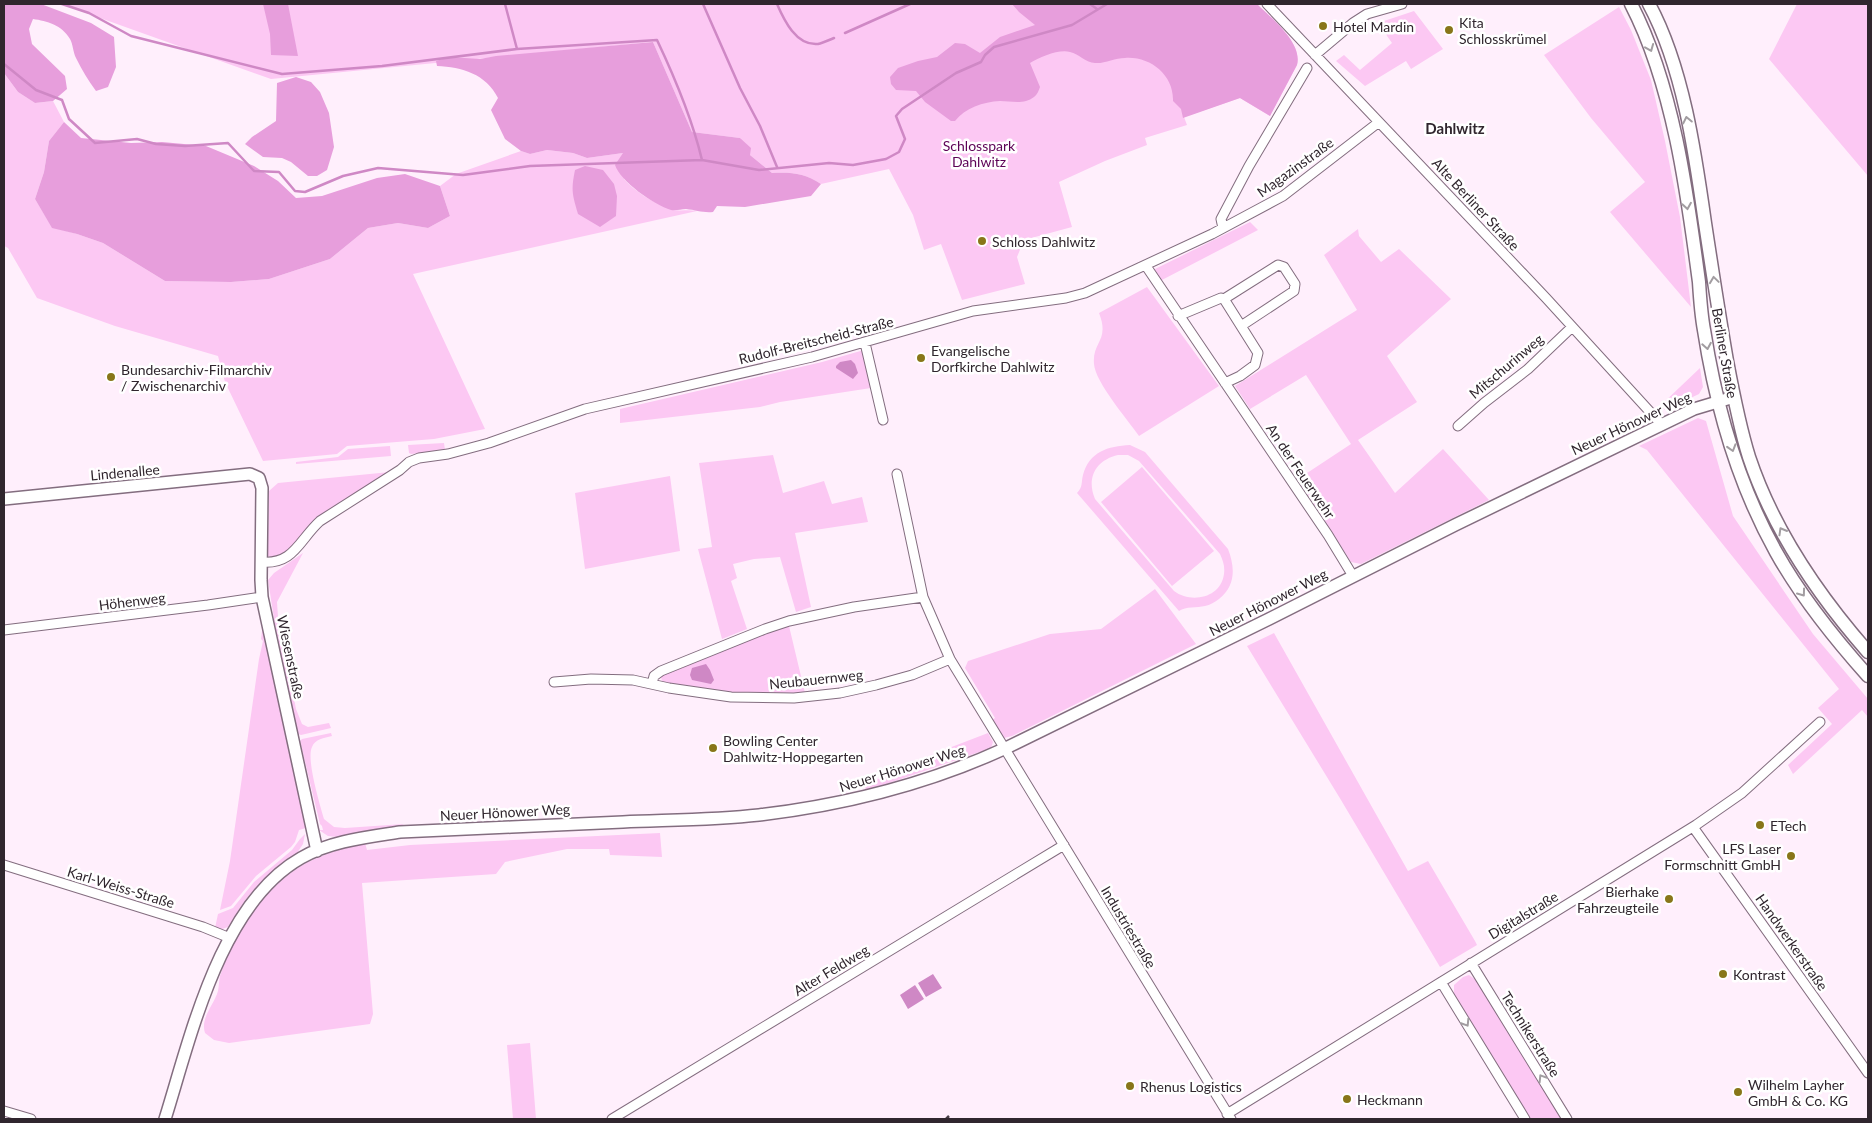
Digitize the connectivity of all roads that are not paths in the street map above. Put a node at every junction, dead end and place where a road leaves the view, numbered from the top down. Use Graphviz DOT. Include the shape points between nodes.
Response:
graph roads {
  1 [pos="1267,4"];
  2 [pos="1402,4"];
  3 [pos="1631,4"];
  4 [pos="1649,4"];
  5 [pos="1315,55"];
  6 [pos="1307,68"];
  7 [pos="1379,122"];
  8 [pos="1223,228"];
  9 [pos="1146,266"];
  10 [pos="1224,299"];
  11 [pos="1178,316"];
  12 [pos="1241,326"];
  13 [pos="1572,327"];
  14 [pos="865,343"];
  15 [pos="1225,382"];
  16 [pos="1734,397"];
  17 [pos="1718,401"];
  18 [pos="883,420"];
  19 [pos="1662,425"];
  20 [pos="1458,426"];
  21 [pos="250,474"];
  22 [pos="897,474"];
  23 [pos="4,499"];
  24 [pos="261,562"];
  25 [pos="1353,576"];
  26 [pos="262,596"];
  27 [pos="922,597"];
  28 [pos="4,630"];
  29 [pos="1868,652"];
  30 [pos="950,659"];
  31 [pos="1868,676"];
  32 [pos="554,682"];
  33 [pos="652,684"];
  34 [pos="1820,722"];
  35 [pos="1006,748"];
  36 [pos="1693,828"];
  37 [pos="1064,845"];
  38 [pos="317,851"];
  39 [pos="4,865"];
  40 [pos="230,938"];
  41 [pos="1471,963"];
  42 [pos="1441,982"];
  43 [pos="1868,1073"];
  44 [pos="4,1111"];
  45 [pos="1229,1117"];
  46 [pos="31,1119"];
  47 [pos="165,1119"];
  48 [pos="612,1119"];
  49 [pos="1525,1119"];
  50 [pos="1568,1119"];
  1 -- 5 [label="street, Alte Berliner Straße"];
  2 -- 5 [label="street" via="1367,14 1353,22"];
  3 -- 17 [label="main road, Berliner Straße, one-way" via="1654,56 1673,128"];
  16 -- 4 [label="main road, Berliner Straße, one-way" via="1695,156 1671,60"];
  5 -- 7 [label="street, Alte Berliner Straße"];
  6 -- 8 [label="street" via="1221,219"];
  7 -- 8 [label="street, Magazinstraße" via="1282,196"];
  7 -- 13 [label="street, Alte Berliner Straße"];
  8 -- 9 [label="street, Rudolf-Breitscheid-Straße"];
  9 -- 11 [label="street, An der Feuerwehr"];
  9 -- 14 [label="street, Rudolf-Breitscheid-Straße" via="1076,296 973,311"];
  10 -- 11 [label="street"];
  10 -- 12 [label="street"];
  10 -- 12 [label="street" via="1278,265 1284,267 1295,284 1294,291"];
  11 -- 15 [label="street, An der Feuerwehr"];
  12 -- 15 [label="street" via="1258,353 1255,365"];
  13 -- 19 [label="street, Alte Berliner Straße"];
  13 -- 20 [label="street, Mitschurinweg" via="1528,369"];
  14 -- 18 [label="street"];
  14 -- 24 [label="street, Rudolf-Breitscheid-Straße" via="585,409 489,444 419,458 320,521 292,554 275,563"];
  15 -- 25 [label="street, An der Feuerwehr"];
  16 -- 17 [label="main road, Neuer Hönower Weg"];
  29 -- 16 [label="main road, Berliner Straße, one-way" via="1807,573 1772,513 1749,457"];
  17 -- 19 [label="main road, Neuer Hönower Weg"];
  17 -- 31 [label="main road, Berliner Straße, one-way" via="1746,491 1776,552 1821,619"];
  19 -- 25 [label="main road, Neuer Hönower Weg"];
  21 -- 23 [label="main road, Lindenallee"];
  21 -- 24 [label="main road, Wiesenstraße" via="259,478 262,488"];
  22 -- 27 [label="street, Industriestraße"];
  24 -- 26 [label="main road, Wiesenstraße"];
  25 -- 35 [label="main road, Neuer Hönower Weg"];
  26 -- 28 [label="street, Höhenweg"];
  26 -- 38 [label="main road, Wiesenstraße"];
  27 -- 30 [label="street, Industriestraße"];
  27 -- 33 [label="street" via="789,621 661,671 654,676"];
  30 -- 33 [label="street, Neubauernweg" via="876,686 794,698 732,698"];
  30 -- 35 [label="street, Industriestraße"];
  32 -- 33 [label="street, Neubauernweg" via="609,679"];
  34 -- 36 [label="street, Digitalstraße" via="1742,794"];
  35 -- 37 [label="street, Industriestraße"];
  35 -- 38 [label="main road, Neuer Hönower Weg" via="874,795 808,808 757,815 400,832 360,838"];
  36 -- 41 [label="street, Digitalstraße"];
  36 -- 43 [label="street, Handwerkerstraße"];
  37 -- 45 [label="street, Industriestraße"];
  37 -- 48 [label="street, Alter Feldweg"];
  38 -- 40 [label="main road, Neuer Hönower Weg" via="301,858 270,883 244,914"];
  39 -- 40 [label="street, Karl-Weiss-Straße"];
  40 -- 47 [label="main road, Neuer Hönower Weg" via="203,1000"];
  41 -- 42 [label="street, Digitalstraße"];
  50 -- 41 [label="street, Technikerstraße, one-way"];
  42 -- 45 [label="street, Digitalstraße"];
  42 -- 49 [label="street, one-way"];
  44 -- 46 [label="street"];
}
